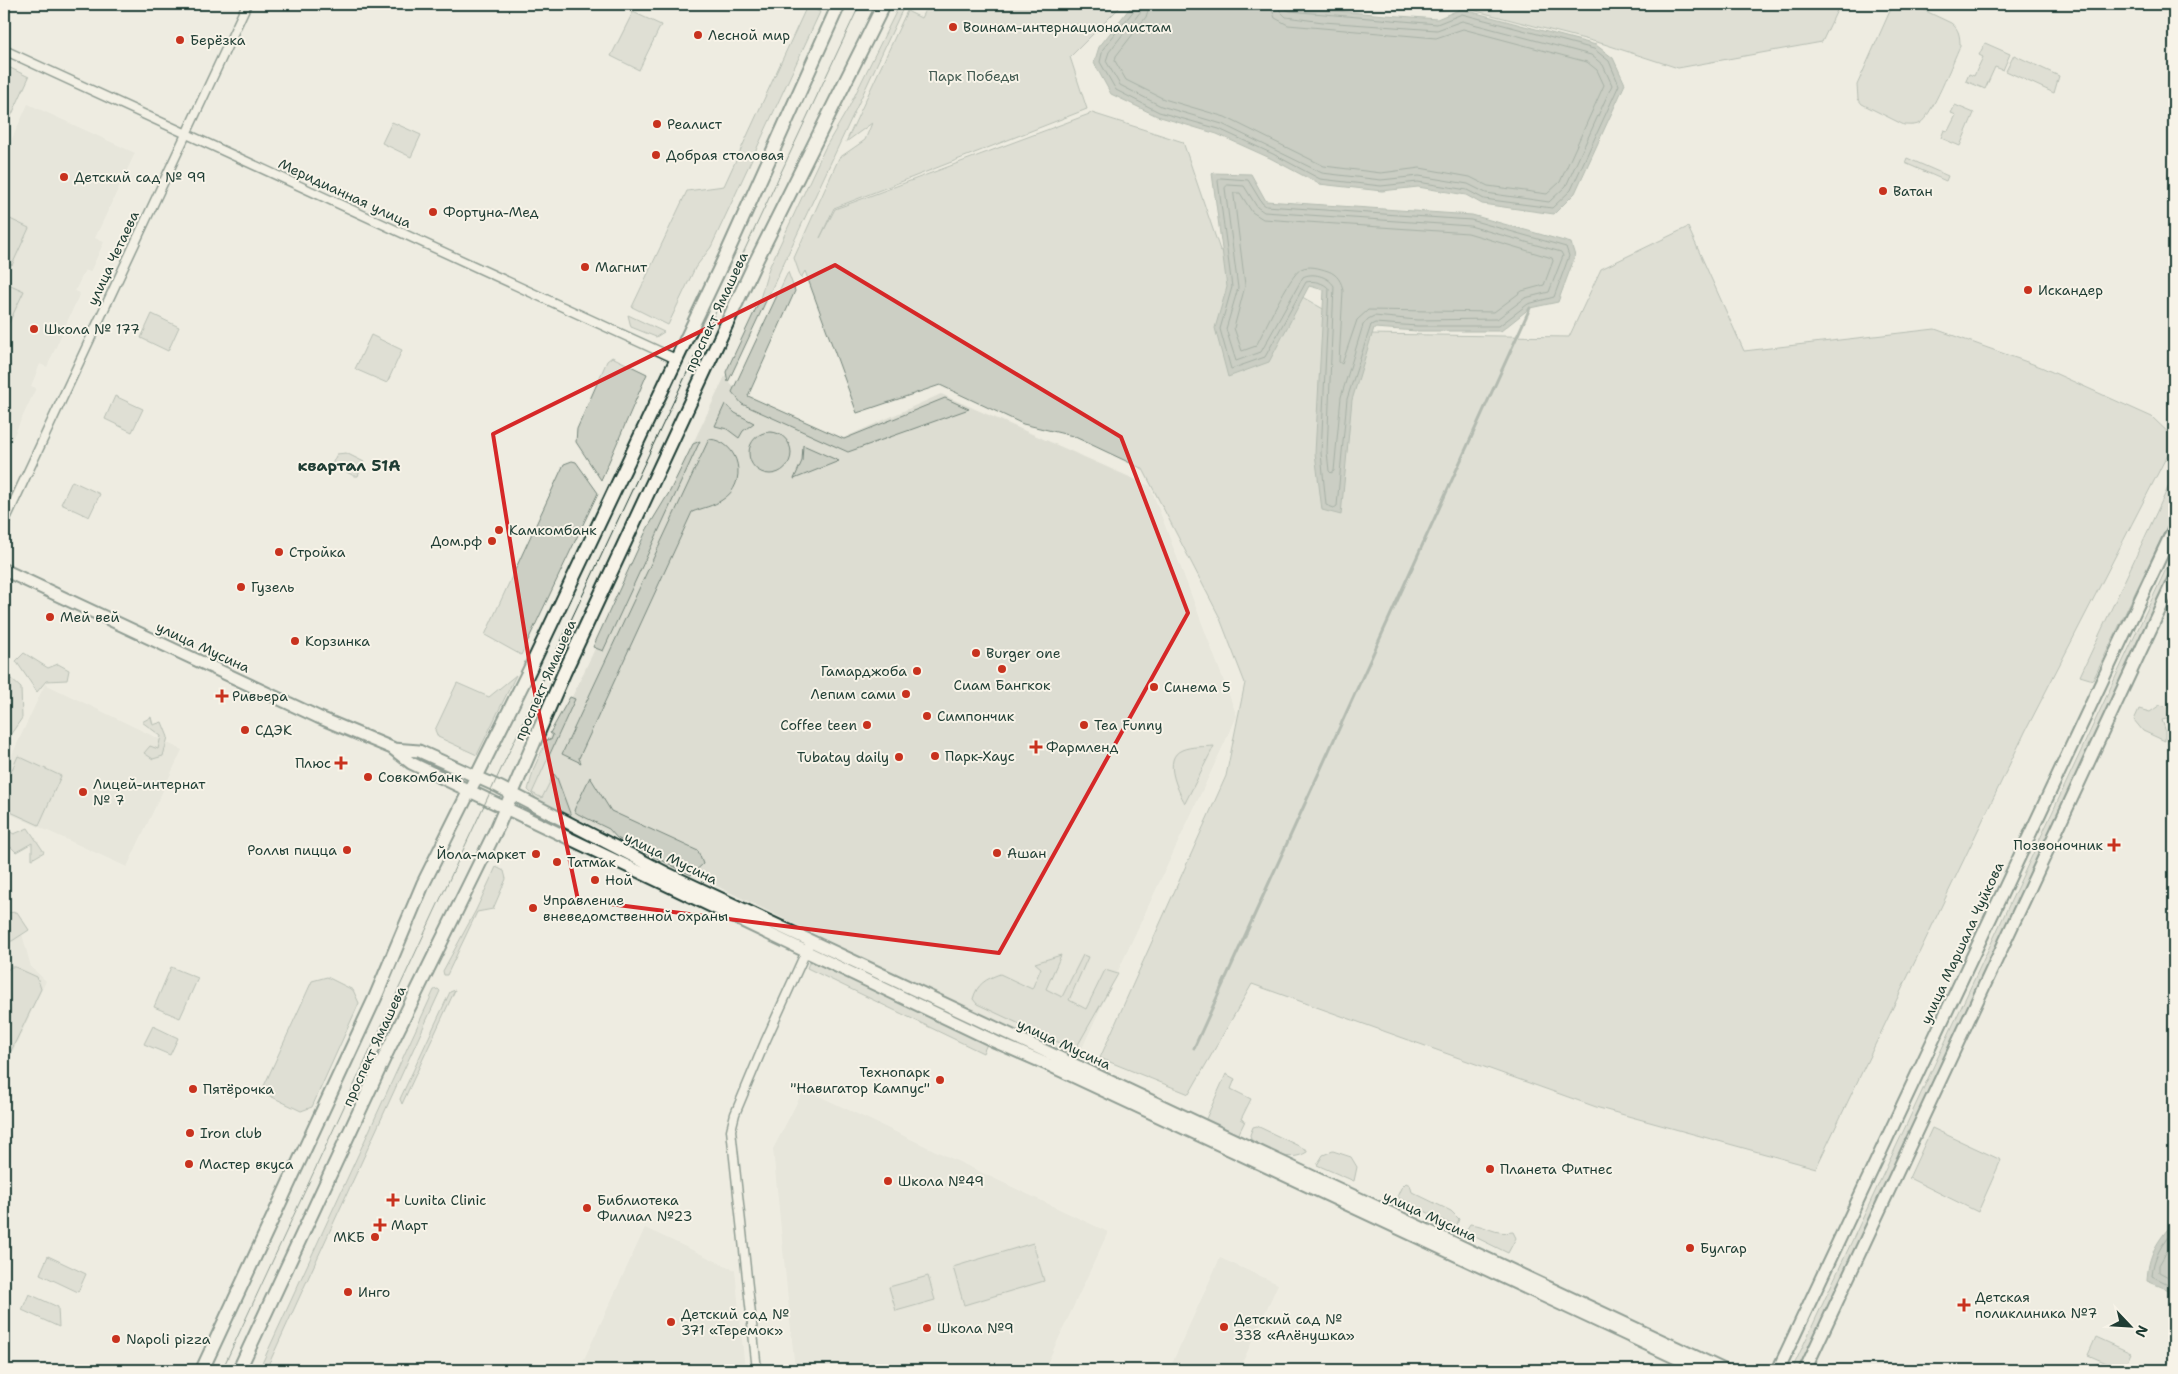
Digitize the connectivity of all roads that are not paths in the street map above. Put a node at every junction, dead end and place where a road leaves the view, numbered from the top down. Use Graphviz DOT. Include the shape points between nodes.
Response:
graph roads {
  1 [pos="246,4"];
  2 [pos="839,4"];
  3 [pos="884,4"];
  4 [pos="4,50"];
  5 [pos="185,134"];
  6 [pos="676,358"];
  7 [pos="4,523"];
  8 [pos="2174,528"];
  9 [pos="4,570"];
  10 [pos="2174,579"];
  11 [pos="392,748"];
  12 [pos="477,777"];
  13 [pos="470,790"];
  14 [pos="510,794"];
  15 [pos="505,807"];
  16 [pos="808,946"];
  17 [pos="202,1370"];
  18 [pos="239,1370"];
  19 [pos="757,1370"];
  20 [pos="1702,1370"];
  21 [pos="1724,1370"];
  22 [pos="1778,1370"];
  23 [pos="1805,1370"];
  1 -- 5 [label="street, улица Четаева"];
  2 -- 6 [label="main road, проспект Ямашева"];
  3 -- 14 [label="main road, проспект Ямашева" via="755,263"];
  4 -- 5 [label="street, Меридианная улица"];
  5 -- 6 [label="street, Меридианная улица"];
  5 -- 7 [label="street, улица Четаева"];
  6 -- 12 [label="main road, проспект Ямашева"];
  8 -- 22 [label="street, улица Маршала Чуйкова"];
  9 -- 11 [label="street, улица Мусина"];
  10 -- 23 [label="street"];
  11 -- 12 [label="street, улица Мусина" via="415,749"];
  11 -- 13 [label="street, улица Мусина" via="412,762"];
  12 -- 13 [label="main road, проспект Ямашева"];
  12 -- 14 [label="street, улица Мусина"];
  13 -- 15 [label="street, улица Мусина"];
  13 -- 17 [label="main road, проспект Ямашева"];
  14 -- 15 [label="main road, проспект Ямашева"];
  14 -- 16 [label="street, улица Мусина"];
  15 -- 16 [label="street, улица Мусина"];
  15 -- 18 [label="main road, проспект Ямашева"];
  16 -- 19 [label="street" via="765,1042 731,1130"];
  16 -- 20 [label="street, улица Мусина" via="996,1042"];
  16 -- 21 [label="street, улица Мусина"];
}
